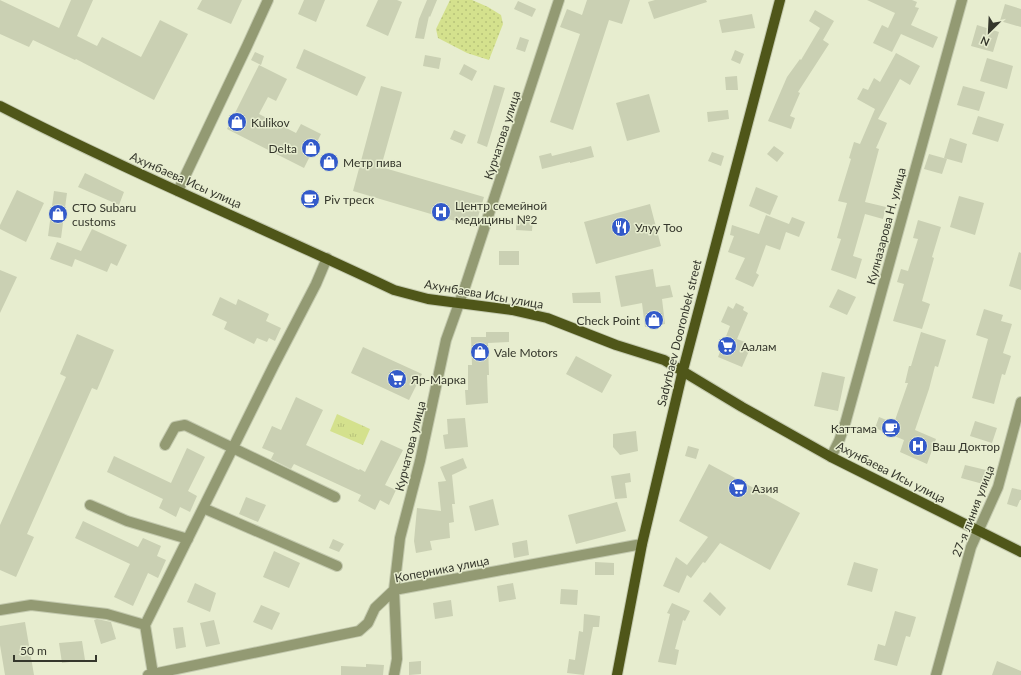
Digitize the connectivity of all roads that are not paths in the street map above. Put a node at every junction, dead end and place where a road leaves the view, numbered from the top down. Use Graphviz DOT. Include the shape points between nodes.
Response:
graph roads {
  1 [pos="268,0"];
  2 [pos="559,0"];
  3 [pos="780,0"];
  4 [pos="962,0"];
  5 [pos="0,106"];
  6 [pos="178,191"];
  7 [pos="327,258"];
  8 [pos="460,303"];
  9 [pos="682,370"];
  10 [pos="1021,402"];
  11 [pos="165,446"];
  12 [pos="233,448"];
  13 [pos="831,457"];
  14 [pos="335,497"];
  15 [pos="90,505"];
  16 [pos="203,508"];
  17 [pos="978,531"];
  18 [pos="188,539"];
  19 [pos="642,544"];
  20 [pos="1021,552"];
  21 [pos="337,566"];
  22 [pos="394,590"];
  23 [pos="0,610"];
  24 [pos="145,625"];
  25 [pos="151,675"];
  26 [pos="394,675"];
  27 [pos="617,675"];
  28 [pos="936,675"];
  1 -- 6 [label="street"];
  2 -- 8 [label="street, Курчатова улица"];
  3 -- 9 [label="main road, Sadyrbaev Dooronbek street"];
  4 -- 13 [label="street, Кулназарова Н. улица" via="845,424"];
  5 -- 6 [label="main road, Ахунбаева Исы улица"];
  6 -- 7 [label="main road, Ахунбаева Исы улица"];
  7 -- 8 [label="main road, Ахунбаева Исы улица" via="394,290 428,299"];
  7 -- 12 [label="street"];
  8 -- 9 [label="main road, Ахунбаева Исы улица" via="548,318 616,345 664,360"];
  8 -- 22 [label="street, Курчатова улица" via="446,340 420,461 400,538"];
  9 -- 13 [label="main road, Ахунбаева Исы улица"];
  9 -- 19 [label="main road, Sadyrbaev Dooronbek street"];
  10 -- 17 [label="street, 27-я линия улица" via="998,487"];
  11 -- 12 [label="street" via="174,427 185,425"];
  12 -- 14 [label="street"];
  12 -- 16 [label="street"];
  13 -- 17 [label="main road, Ахунбаева Исы улица"];
  15 -- 18 [label="street" via="127,522"];
  16 -- 18 [label="street"];
  16 -- 21 [label="street"];
  17 -- 20 [label="main road, Ахунбаева Исы улица"];
  17 -- 28 [label="street, 27-я линия улица" via="971,547"];
  18 -- 24 [label="street"];
  19 -- 22 [label="street, Коперника улица"];
  19 -- 27 [label="main road, Sadyrbaev Dooronbek street"];
  22 -- 25 [label="street, Коперника улица" via="376,608 368,623 359,632"];
  22 -- 26 [label="street, Курчатова улица" via="397,659"];
  23 -- 24 [label="street" via="31,605 107,614"];
  24 -- 25 [label="street"];
}
